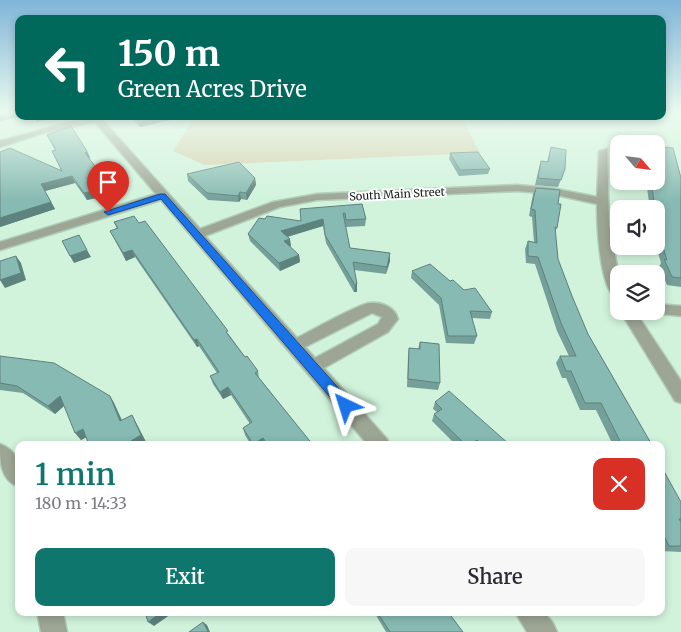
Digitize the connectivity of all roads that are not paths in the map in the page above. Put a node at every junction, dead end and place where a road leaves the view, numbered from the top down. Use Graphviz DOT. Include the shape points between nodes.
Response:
graph roads {
  1 [pos="115,141"];
  2 [pos="604,151"];
  3 [pos="162,196"];
  4 [pos="603,202"];
  5 [pos="196,235"];
  6 [pos="0,246"];
  7 [pos="610,270"];
  8 [pos="665,310"];
  9 [pos="681,312"];
  10 [pos="633,320"];
  11 [pos="294,346"];
  12 [pos="312,367"];
  13 [pos="681,396"];
  14 [pos="377,441"];
  15 [pos="0,453"];
  16 [pos="15,471"];
  17 [pos="51,616"];
  18 [pos="530,616"];
  19 [pos="54,632"];
  20 [pos="544,632"];
  1 -- 3 [label="street"];
  2 -- 4 [label="street"];
  3 -- 5 [label="street"];
  3 -- 6 [label="street"];
  4 -- 5 [label="street, South Main Street" via="552,191 517,188 317,197 277,204"];
  4 -- 7 [label="street" via="606,259"];
  5 -- 11 [label="street"];
  8 -- 9 [label="street"];
  10 -- 13 [label="street"];
  11 -- 12 [label="street"];
  11 -- 12 [label="street" via="370,308 389,314 390,319 383,328"];
  12 -- 14 [label="street"];
  15 -- 16 [label="street"];
  17 -- 19 [label="street"];
  18 -- 20 [label="street"];
}
